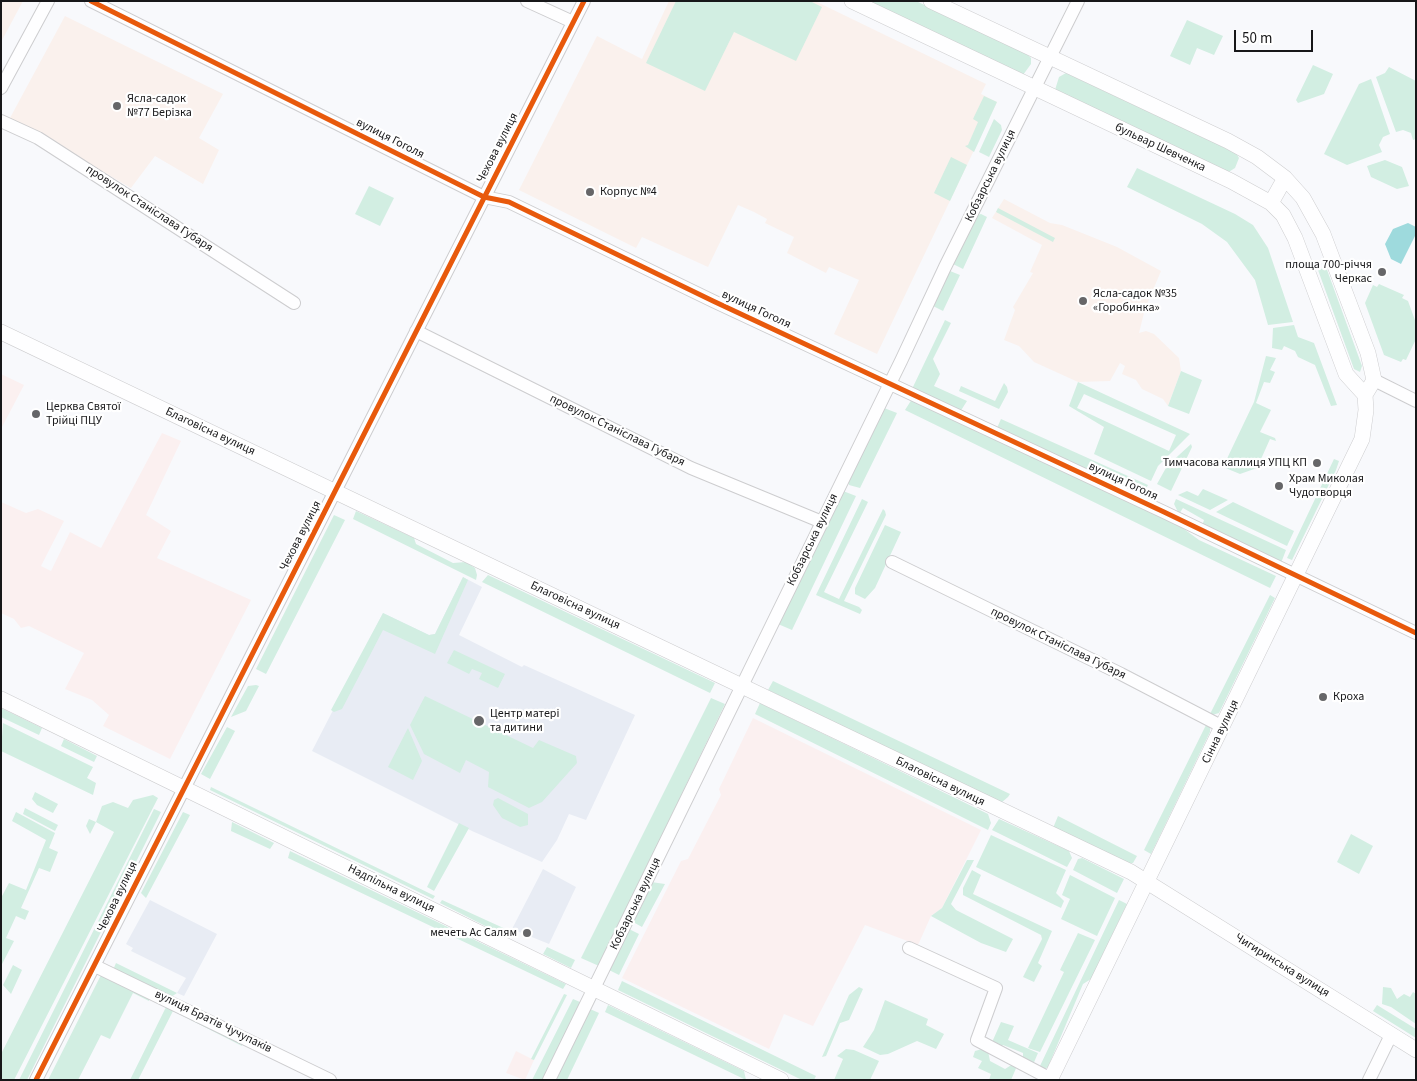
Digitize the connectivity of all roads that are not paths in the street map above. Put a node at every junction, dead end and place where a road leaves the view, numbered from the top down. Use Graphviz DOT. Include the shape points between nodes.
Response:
graph roads {
  1 [pos="48,1"];
  2 [pos="91,1"];
  3 [pos="527,1"];
  4 [pos="584,1"];
  5 [pos="852,1"];
  6 [pos="931,1"];
  7 [pos="1078,1"];
  8 [pos="574,22"];
  9 [pos="1050,58"];
  10 [pos="1,88"];
  11 [pos="1034,89"];
  12 [pos="1,121"];
  13 [pos="1285,178"];
  14 [pos="484,197"];
  15 [pos="1270,202"];
  16 [pos="294,303"];
  17 [pos="416,331"];
  18 [pos="1,332"];
  19 [pos="1374,380"];
  20 [pos="890,383"];
  21 [pos="1365,395"];
  22 [pos="1416,401"];
  23 [pos="335,491"];
  24 [pos="822,522"];
  25 [pos="892,562"];
  26 [pos="1296,576"];
  27 [pos="1416,633"];
  28 [pos="741,685"];
  29 [pos="1,699"];
  30 [pos="1223,727"];
  31 [pos="184,788"];
  32 [pos="1148,881"];
  33 [pos="909,948"];
  34 [pos="95,966"];
  35 [pos="595,989"];
  36 [pos="1391,1036"];
  37 [pos="1416,1050"];
  38 [pos="1050,1079"];
  39 [pos="36,1080"];
  40 [pos="330,1080"];
  41 [pos="549,1080"];
  42 [pos="781,1080"];
  43 [pos="1369,1080"];
  1 -- 10 [label="street"];
  2 -- 14 [label="street, вулиця Гоголя"];
  3 -- 8 [label="street"];
  4 -- 8 [label="street, Чехова вулиця"];
  5 -- 11 [label="main road, бульвар Шевченка"];
  6 -- 9 [label="main road"];
  7 -- 9 [label="street, Кобзарська вулиця"];
  8 -- 14 [label="street, Чехова вулиця"];
  9 -- 11 [label="street, Кобзарська вулиця"];
  9 -- 13 [label="main road" via="1228,141 1267,163"];
  11 -- 15 [label="main road, бульвар Шевченка"];
  11 -- 20 [label="street, Кобзарська вулиця"];
  12 -- 16 [label="street, провулок Станіслава Губаря" via="38,138"];
  13 -- 15 [label="main road"];
  13 -- 19 [label="main road" via="1303,198 1324,234 1365,344"];
  14 -- 17 [label="street, Чехова вулиця"];
  14 -- 20 [label="street, вулиця Гоголя" via="509,202"];
  15 -- 21 [label="main road, бульвар Шевченка" via="1283,215 1295,238 1346,374"];
  17 -- 23 [label="street, Чехова вулиця"];
  17 -- 24 [label="street, провулок Станіслава Губаря" via="691,468"];
  18 -- 23 [label="main road, Благовісна вулиця"];
  19 -- 21 [label="main road"];
  19 -- 22 [label="street"];
  20 -- 24 [label="street, Кобзарська вулиця"];
  20 -- 26 [label="street, вулиця Гоголя"];
  21 -- 26 [label="main road, Сінна вулиця" via="1362,439"];
  23 -- 28 [label="main road, Благовісна вулиця"];
  23 -- 31 [label="street, Чехова вулиця"];
  24 -- 28 [label="street, Кобзарська вулиця"];
  25 -- 30 [label="street, провулок Станіслава Губаря"];
  26 -- 27 [label="street, вулиця Гоголя"];
  26 -- 30 [label="main road, Сінна вулиця"];
  28 -- 32 [label="main road, Благовісна вулиця"];
  28 -- 35 [label="street, Кобзарська вулиця"];
  29 -- 31 [label="main road, Надпільна вулиця"];
  30 -- 32 [label="main road, Сінна вулиця"];
  31 -- 34 [label="street, Чехова вулиця"];
  31 -- 35 [label="main road, Надпільна вулиця"];
  32 -- 36 [label="main road, Чигиринська вулиця"];
  32 -- 38 [label="main road, Сінна вулиця"];
  33 -- 38 [label="street" via="996,988 977,1040"];
  34 -- 39 [label="street, Чехова вулиця"];
  34 -- 40 [label="street, вулиця Братів Чучупаків"];
  35 -- 41 [label="street, Кобзарська вулиця"];
  35 -- 42 [label="main road, Надпільна вулиця"];
  36 -- 37 [label="main road, Чигиринська вулиця"];
  36 -- 43 [label="street"];
}
